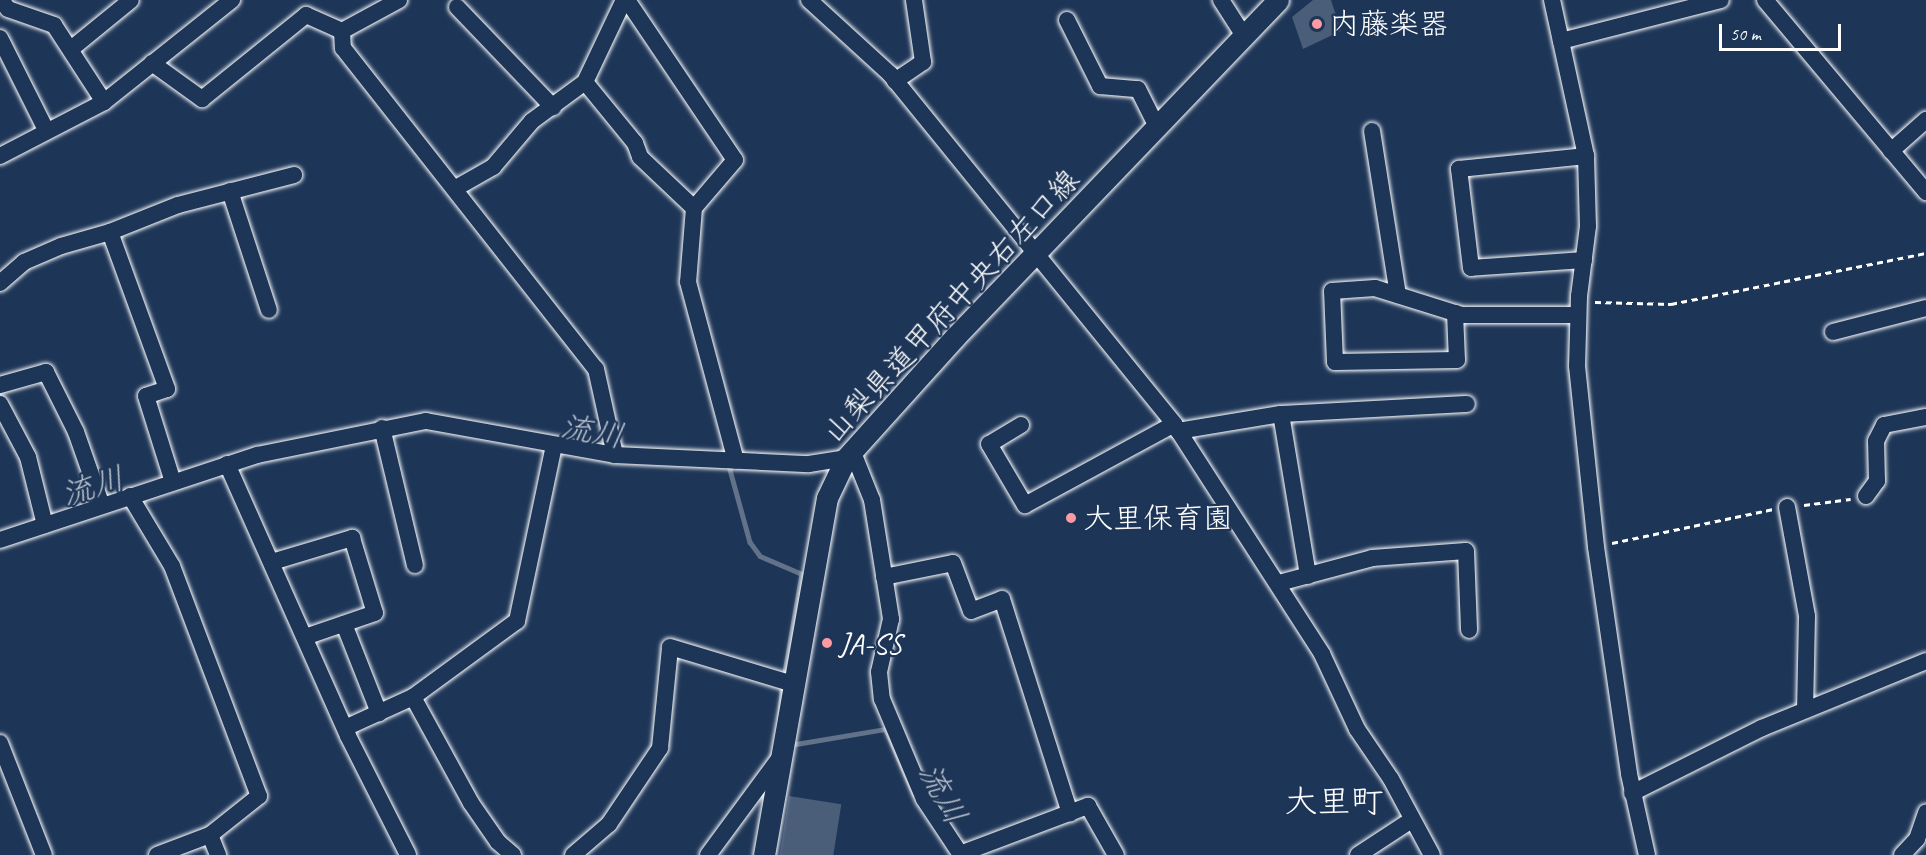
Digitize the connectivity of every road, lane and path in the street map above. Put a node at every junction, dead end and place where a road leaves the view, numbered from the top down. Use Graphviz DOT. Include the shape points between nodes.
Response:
graph roads {
  1 [pos="1,0"];
  2 [pos="130,0"];
  3 [pos="232,0"];
  4 [pos="399,0"];
  5 [pos="626,0"];
  6 [pos="808,0"];
  7 [pos="914,0"];
  8 [pos="1221,0"];
  9 [pos="1278,0"];
  10 [pos="1552,0"];
  11 [pos="1721,0"];
  12 [pos="1766,0"];
  13 [pos="457,7"];
  14 [pos="1067,20"];
  15 [pos="342,31"];
  16 [pos="1244,36"];
  17 [pos="0,39"];
  18 [pos="1562,41"];
  19 [pos="71,49"];
  20 [pos="4,59"];
  21 [pos="152,63"];
  22 [pos="895,81"];
  23 [pos="585,82"];
  24 [pos="104,102"];
  25 [pos="553,107"];
  26 [pos="1926,120"];
  27 [pos="1158,129"];
  28 [pos="46,130"];
  29 [pos="1372,131"];
  30 [pos="1891,151"];
  31 [pos="0,156"];
  32 [pos="1586,156"];
  33 [pos="294,175"];
  34 [pos="456,188"];
  35 [pos="230,191"];
  36 [pos="1926,192"];
  37 [pos="694,208"];
  38 [pos="110,232"];
  39 [pos="1926,254"];
  40 [pos="1033,255"];
  41 [pos="1584,260"];
  42 [pos="0,283"];
  43 [pos="1398,295"];
  44 [pos="1578,308"];
  45 [pos="1926,308"];
  46 [pos="269,310"];
  47 [pos="1455,313"];
  48 [pos="1833,332"];
  49 [pos="0,385"];
  50 [pos="0,404"];
  51 [pos="1467,404"];
  52 [pos="1281,414"];
  53 [pos="1926,417"];
  54 [pos="1022,425"];
  55 [pos="382,428"];
  56 [pos="1176,428"];
  57 [pos="554,446"];
  58 [pos="849,454"];
  59 [pos="615,455"];
  60 [pos="736,461"];
  61 [pos="227,464"];
  62 [pos="172,482"];
  63 [pos="130,496"];
  64 [pos="1866,496"];
  65 [pos="102,506"];
  66 [pos="1787,507"];
  67 [pos="45,525"];
  68 [pos="0,540"];
  69 [pos="1596,547"];
  70 [pos="272,562"];
  71 [pos="415,565"];
  72 [pos="1308,576"];
  73 [pos="885,577"];
  74 [pos="1279,584"];
  75 [pos="344,624"];
  76 [pos="1469,630"];
  77 [pos="305,637"];
  78 [pos="1926,662"];
  79 [pos="793,684"];
  80 [pos="413,697"];
  81 [pos="1805,710"];
  82 [pos="379,713"];
  83 [pos="345,728"];
  84 [pos="0,743"];
  85 [pos="781,754"];
  86 [pos="1632,793"];
  87 [pos="1070,813"];
  88 [pos="1926,813"];
  89 [pos="1410,821"];
  90 [pos="210,835"];
  91 [pos="960,854"];
  92 [pos="44,855"];
  93 [pos="157,855"];
  94 [pos="218,855"];
  95 [pos="408,855"];
  96 [pos="513,855"];
  97 [pos="573,855"];
  98 [pos="708,855"];
  99 [pos="764,855"];
  100 [pos="1116,855"];
  101 [pos="1358,855"];
  102 [pos="1432,855"];
  103 [pos="1647,855"];
  104 [pos="1902,855"];
  1 -- 19 [label="street" via="8,9 54,25"];
  2 -- 19 [label="street"];
  3 -- 21 [label="street"];
  4 -- 15 [label="street"];
  5 -- 23 [label="street"];
  5 -- 37 [label="street" via="735,160"];
  6 -- 22 [label="street"];
  7 -- 22 [label="street" via="923,62"];
  8 -- 16 [label="street"];
  9 -- 16 [label="main road, 山梨県道甲府中央右左口線"];
  10 -- 18 [label="street"];
  11 -- 18 [label="street"];
  12 -- 30 [label="street"];
  13 -- 25 [label="street"];
  14 -- 27 [label="street" via="1100,86 1138,88"];
  15 -- 21 [label="street" via="306,15 202,99"];
  15 -- 34 [label="street" via="343,48"];
  16 -- 27 [label="main road, 山梨県道甲府中央右左口線"];
  17 -- 20 [label="street"];
  18 -- 32 [label="street"];
  19 -- 24 [label="street"];
  20 -- 28 [label="street"];
  21 -- 24 [label="street"];
  22 -- 40 [label="street"];
  23 -- 25 [label="street"];
  23 -- 37 [label="street" via="635,143 640,157"];
  24 -- 28 [label="street"];
  25 -- 34 [label="street" via="532,121 493,167"];
  26 -- 30 [label="street"];
  27 -- 40 [label="main road, 山梨県道甲府中央右左口線"];
  28 -- 31 [label="street"];
  29 -- 43 [label="street"];
  30 -- 36 [label="street"];
  32 -- 41 [label="street" via="1588,226"];
  32 -- 41 [label="street" via="1459,169 1472,268"];
  33 -- 35 [label="street"];
  34 -- 59 [label="street" via="596,369"];
  35 -- 38 [label="street" via="178,205"];
  35 -- 46 [label="street"];
  37 -- 60 [label="street" via="688,282"];
  38 -- 42 [label="street" via="33,258"];
  38 -- 62 [label="street" via="167,389 146,396"];
  39 -- 44 [label="path" via="1671,304"];
  40 -- 56 [label="street"];
  40 -- 58 [label="main road, 山梨県道甲府中央右左口線"];
  41 -- 44 [label="street"];
  43 -- 47 [label="street"];
  43 -- 47 [label="street" via="1375,288 1332,291 1335,362 1457,360"];
  44 -- 47 [label="street"];
  44 -- 69 [label="street" via="1577,366"];
  45 -- 48 [label="street"];
  49 -- 65 [label="street" via="46,372 76,432"];
  50 -- 67 [label="street" via="28,457"];
  51 -- 52 [label="street"];
  52 -- 56 [label="street"];
  52 -- 72 [label="street"];
  53 -- 64 [label="street" via="1884,424 1876,441 1877,481"];
  54 -- 56 [label="street" via="989,444 1025,505"];
  55 -- 57 [label="street" via="446,422"];
  55 -- 61 [label="street"];
  55 -- 71 [label="street"];
  56 -- 74 [label="street"];
  57 -- 59 [label="street"];
  57 -- 80 [label="street" via="518,621"];
  58 -- 60 [label="street" via="809,464"];
  58 -- 73 [label="street" via="872,500"];
  58 -- 79 [label="main road, 山梨県道甲府中央右左口線" via="827,498"];
  59 -- 60 [label="street"];
  61 -- 62 [label="street"];
  61 -- 70 [label="street"];
  62 -- 63 [label="street"];
  63 -- 65 [label="street"];
  63 -- 90 [label="street" via="172,566 259,796"];
  64 -- 66 [label="path"];
  65 -- 67 [label="street"];
  66 -- 69 [label="path"];
  66 -- 81 [label="street" via="1807,616"];
  67 -- 68 [label="street"];
  69 -- 86 [label="street"];
  70 -- 75 [label="street" via="352,538 375,613"];
  70 -- 77 [label="street"];
  72 -- 74 [label="street"];
  72 -- 76 [label="street" via="1372,558 1466,551"];
  73 -- 87 [label="street" via="953,563 971,611 1002,600"];
  73 -- 91 [label="street" via="891,619 879,672 882,699 924,799"];
  74 -- 89 [label="street"];
  75 -- 77 [label="street"];
  75 -- 82 [label="street"];
  77 -- 83 [label="street"];
  78 -- 81 [label="street"];
  79 -- 85 [label="main road, 山梨県道甲府中央右左口線"];
  79 -- 97 [label="street" via="670,647 660,748 609,824"];
  80 -- 82 [label="street"];
  80 -- 96 [label="street" via="471,803 498,842"];
  81 -- 86 [label="street"];
  82 -- 83 [label="street"];
  83 -- 95 [label="street"];
  84 -- 92 [label="street"];
  85 -- 98 [label="street"];
  85 -- 99 [label="main road, 山梨県道甲府中央右左口線"];
  86 -- 103 [label="street"];
  87 -- 91 [label="street"];
  87 -- 100 [label="street" via="1088,806"];
  88 -- 104 [label="street" via="1917,839"];
  89 -- 101 [label="street"];
  89 -- 102 [label="street"];
  90 -- 93 [label="street"];
  90 -- 94 [label="street"];
}
